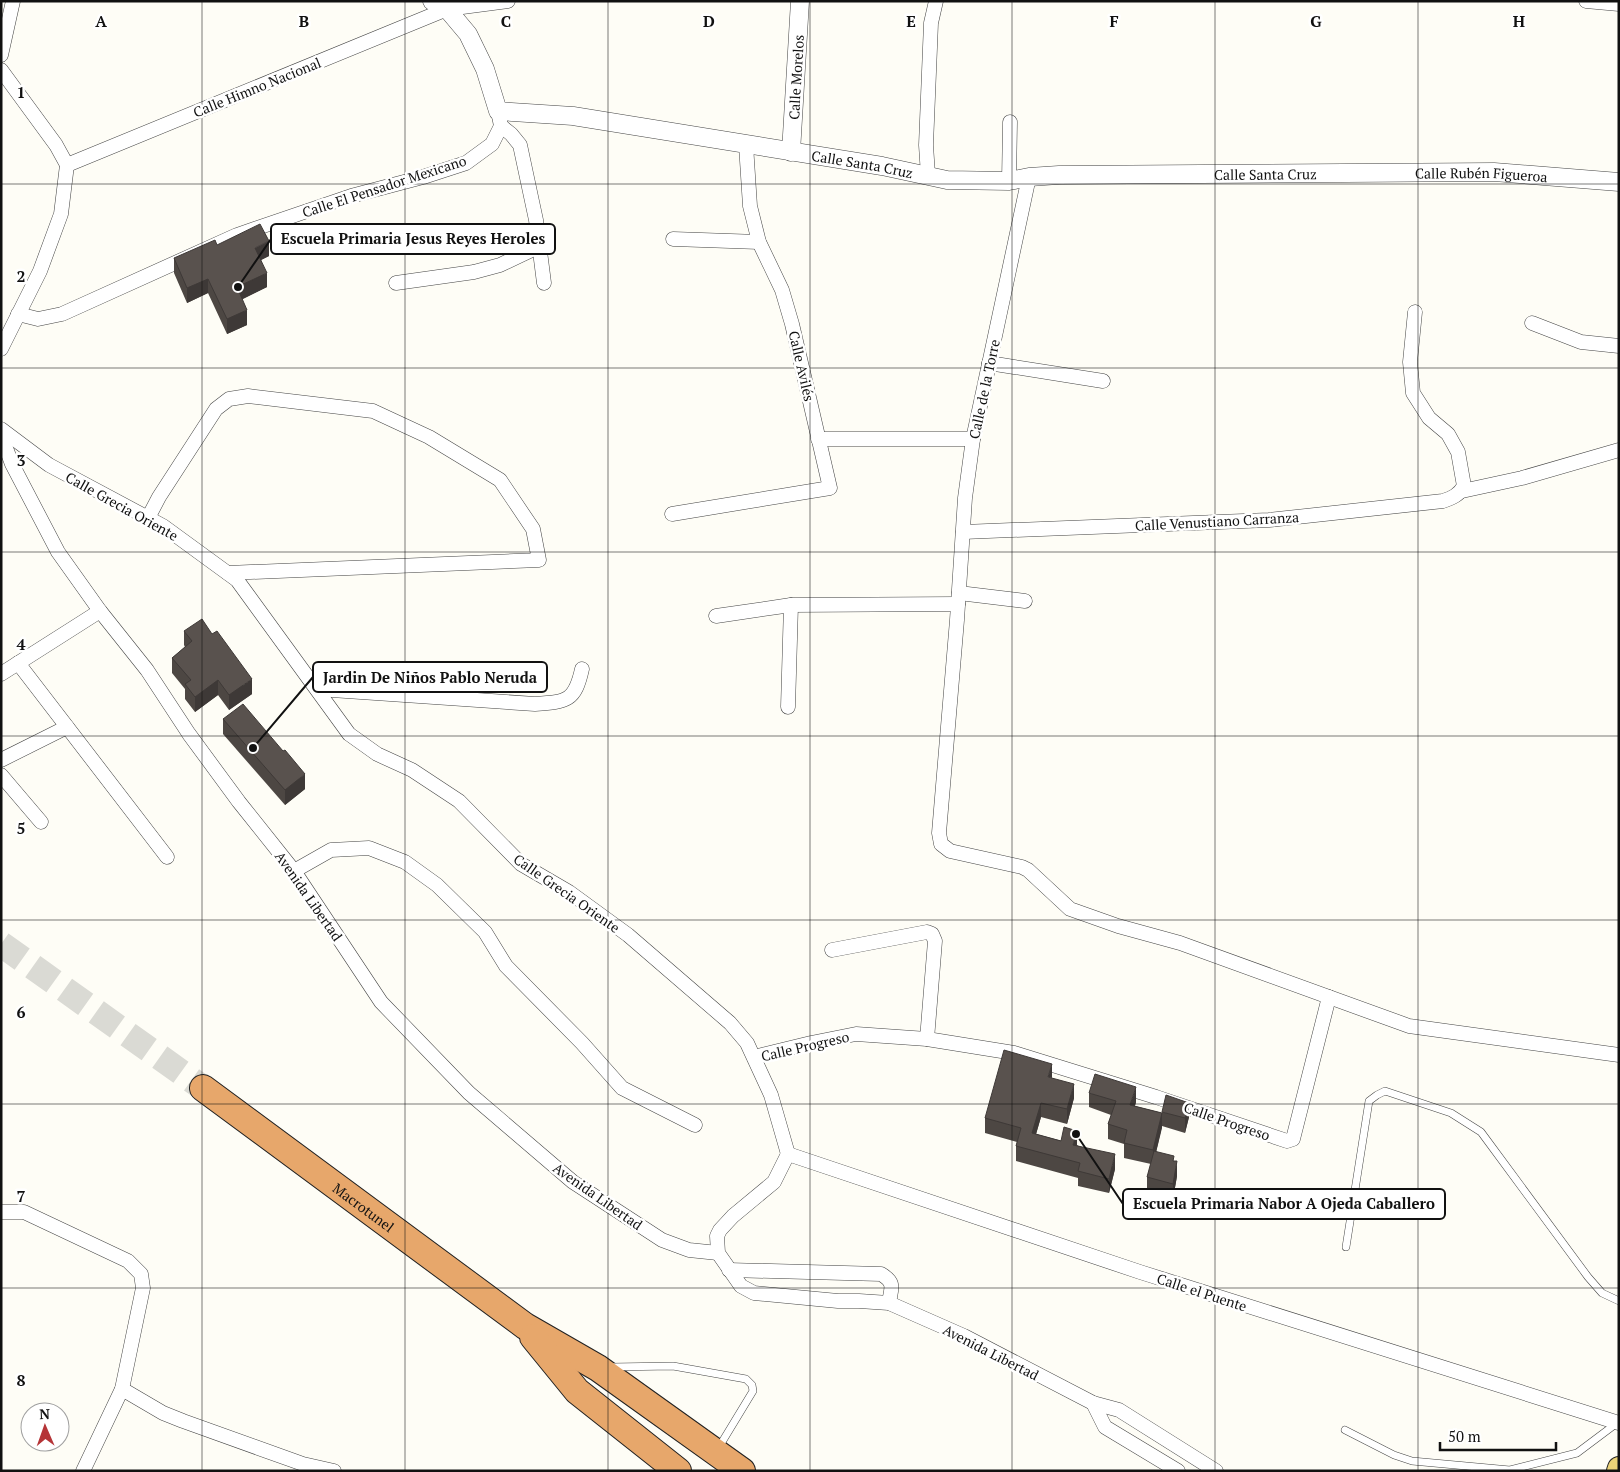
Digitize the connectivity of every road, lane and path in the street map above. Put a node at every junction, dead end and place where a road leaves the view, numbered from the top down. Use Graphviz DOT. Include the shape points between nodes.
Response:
graph roads {
  1 [pos="13,1"];
  2 [pos="508,1"];
  3 [pos="800,1"];
  4 [pos="936,1"];
  5 [pos="1586,1"];
  6 [pos="442,4"];
  7 [pos="1619,4"];
  8 [pos="1,55"];
  9 [pos="1,70"];
  10 [pos="500,118"];
  11 [pos="1010,122"];
  12 [pos="746,145"];
  13 [pos="791,152"];
  14 [pos="68,165"];
  15 [pos="1345,172"];
  16 [pos="928,175"];
  17 [pos="1029,178"];
  18 [pos="1010,182"];
  19 [pos="1619,182"];
  20 [pos="672,239"];
  21 [pos="759,242"];
  22 [pos="540,246"];
  23 [pos="396,284"];
  24 [pos="544,284"];
  25 [pos="1415,312"];
  26 [pos="18,314"];
  27 [pos="1532,323"];
  28 [pos="1619,346"];
  29 [pos="1,349"];
  30 [pos="989,363"];
  31 [pos="1103,381"];
  32 [pos="1,429"];
  33 [pos="1,435"];
  34 [pos="973,439"];
  35 [pos="818,440"];
  36 [pos="1619,450"];
  37 [pos="1463,488"];
  38 [pos="672,514"];
  39 [pos="148,518"];
  40 [pos="963,532"];
  41 [pos="228,573"];
  42 [pos="958,598"];
  43 [pos="1025,601"];
  44 [pos="791,605"];
  45 [pos="100,611"];
  46 [pos="716,616"];
  47 [pos="18,663"];
  48 [pos="582,669"];
  49 [pos="1,674"];
  50 [pos="317,689"];
  51 [pos="788,707"];
  52 [pos="67,727"];
  53 [pos="1,760"];
  54 [pos="1,775"];
  55 [pos="41,822"];
  56 [pos="167,857"];
  57 [pos="294,871"];
  58 [pos="832,950"];
  59 [pos="1329,997"];
  60 [pos="927,1039"];
  61 [pos="1619,1055"];
  62 [pos="754,1058"];
  63 [pos="203,1088"];
  64 [pos="695,1125"];
  65 [pos="788,1154"];
  66 [pos="1,1212"];
  67 [pos="1346,1247"];
  68 [pos="718,1252"];
  69 [pos="729,1270"];
  70 [pos="1619,1301"];
  71 [pos="889,1303"];
  72 [pos="525,1326"];
  73 [pos="598,1368"];
  74 [pos="122,1389"];
  75 [pos="1093,1403"];
  76 [pos="1618,1423"];
  77 [pos="1344,1430"];
  78 [pos="716,1452"];
  79 [pos="299,1467"];
  80 [pos="82,1471"];
  81 [pos="334,1471"];
  82 [pos="678,1471"];
  83 [pos="742,1471"];
  84 [pos="1178,1471"];
  85 [pos="1216,1471"];
  1 -- 8 [label="street"];
  2 -- 6 [label="street, Calle Himno Nacional"];
  3 -- 13 [label="street, Calle Morelos"];
  4 -- 16 [label="street" via="930,23"];
  5 -- 7 [label="street"];
  6 -- 10 [label="street" via="468,34 485,69"];
  6 -- 14 [label="street, Calle Himno Nacional"];
  9 -- 14 [label="street"];
  10 -- 12 [label="street, Calle Santa Cruz" via="573,116"];
  10 -- 22 [label="street" via="520,146"];
  10 -- 26 [label="street, Calle El Pensador Mexicano" via="492,144 466,163 351,196 237,235 62,314 38,319"];
  11 -- 18 [label="street"];
  12 -- 13 [label="street, Calle Santa Cruz"];
  12 -- 21 [label="street, Calle Avilés" via="750,206"];
  13 -- 16 [label="street, Calle Santa Cruz"];
  14 -- 26 [label="street" via="61,214 40,271"];
  15 -- 17 [label="street, Calle Santa Cruz"];
  15 -- 19 [label="street, Calle Rubén Figueroa" via="1494,172"];
  16 -- 18 [label="street, Calle Santa Cruz" via="947,180"];
  17 -- 18 [label="street, Calle Santa Cruz"];
  17 -- 30 [label="street, Calle de la Torre"];
  20 -- 21 [label="street"];
  21 -- 35 [label="street, Calle Avilés" via="782,290"];
  22 -- 23 [label="street" via="500,265 474,272"];
  22 -- 24 [label="street"];
  25 -- 37 [label="street" via="1410,362 1413,393 1429,418 1448,434 1458,452"];
  26 -- 29 [label="street"];
  27 -- 28 [label="street" via="1581,342"];
  30 -- 31 [label="street"];
  30 -- 34 [label="street, Calle de la Torre"];
  32 -- 39 [label="street, Calle Grecia Oriente" via="48,465"];
  33 -- 45 [label="street, Avenida Libertad" via="12,464 58,552"];
  34 -- 35 [label="street"];
  34 -- 40 [label="street, Calle de la Torre"];
  35 -- 38 [label="street, Calle Avilés" via="830,488"];
  36 -- 37 [label="street, Calle Venustiano Carranza" via="1522,478"];
  37 -- 40 [label="street, Calle Venustiano Carranza" via="1454,497 1443,501 1269,520"];
  39 -- 41 [label="street, Calle Grecia Oriente"];
  39 -- 41 [label="street" via="216,409 229,399 248,396 374,411 430,437 500,480 533,530 539,560"];
  40 -- 42 [label="street, Calle de la Torre"];
  41 -- 50 [label="street, Calle Grecia Oriente" via="237,580"];
  42 -- 43 [label="street"];
  42 -- 44 [label="street"];
  42 -- 59 [label="street, Calle de la Torre" via="939,833 941,844 950,852 1028,870 1070,909 1180,943"];
  44 -- 46 [label="street"];
  44 -- 51 [label="street"];
  45 -- 47 [label="street"];
  45 -- 57 [label="street, Avenida Libertad" via="147,670 239,802"];
  47 -- 49 [label="street"];
  47 -- 52 [label="street"];
  48 -- 50 [label="street" via="578,687 570,697 554,703"];
  50 -- 62 [label="street, Calle Grecia Oriente" via="349,734 377,754 412,770 459,801 521,864 569,892 628,935 730,1023 747,1043"];
  52 -- 53 [label="street"];
  52 -- 56 [label="street"];
  54 -- 55 [label="street"];
  57 -- 64 [label="street" via="331,850 369,848 405,862 438,885 485,932 506,966 622,1088"];
  57 -- 68 [label="street, Avenida Libertad" via="381,1002 469,1093 573,1182 662,1240 688,1250"];
  58 -- 60 [label="street" via="927,932 932,934 935,941"];
  59 -- 60 [label="street, Calle Progreso" via="1291,1141 1014,1053"];
  59 -- 61 [label="street" via="1408,1026"];
  60 -- 62 [label="street, Calle Progreso" via="856,1034"];
  62 -- 65 [label="street, Calle Grecia Oriente" via="771,1095"];
  63 -- 72 [label="highway, Macrotunel"];
  65 -- 68 [label="street" via="774,1182 720,1230"];
  65 -- 76 [label="street, Calle el Puente" via="1140,1272"];
  66 -- 74 [label="street" via="24,1212 128,1261 140,1274 143,1288"];
  67 -- 70 [label="lane" via="1369,1101 1385,1091 1451,1113 1482,1132 1588,1277 1602,1293"];
  68 -- 69 [label="street"];
  69 -- 71 [label="street, Avenida Libertad" via="741,1286 754,1293 838,1302"];
  69 -- 71 [label="street" via="881,1274 892,1284"];
  71 -- 75 [label="street, Avenida Libertad" via="964,1336"];
  72 -- 73 [label="highway, Macrotunel"];
  72 -- 82 [label="highway, Macrotunel" via="577,1391"];
  73 -- 78 [label="highway, Macrotunel"];
  73 -- 78 [label="lane" via="673,1366 746,1379 753,1391"];
  74 -- 79 [label="street" via="163,1413"];
  74 -- 80 [label="street"];
  75 -- 84 [label="street" via="1105,1427"];
  75 -- 85 [label="street, Avenida Libertad" via="1119,1410"];
  76 -- 77 [label="lane" via="1577,1453 1510,1470 1412,1461"];
  78 -- 83 [label="highway, Macrotunel"];
  79 -- 81 [label="street"];
}
